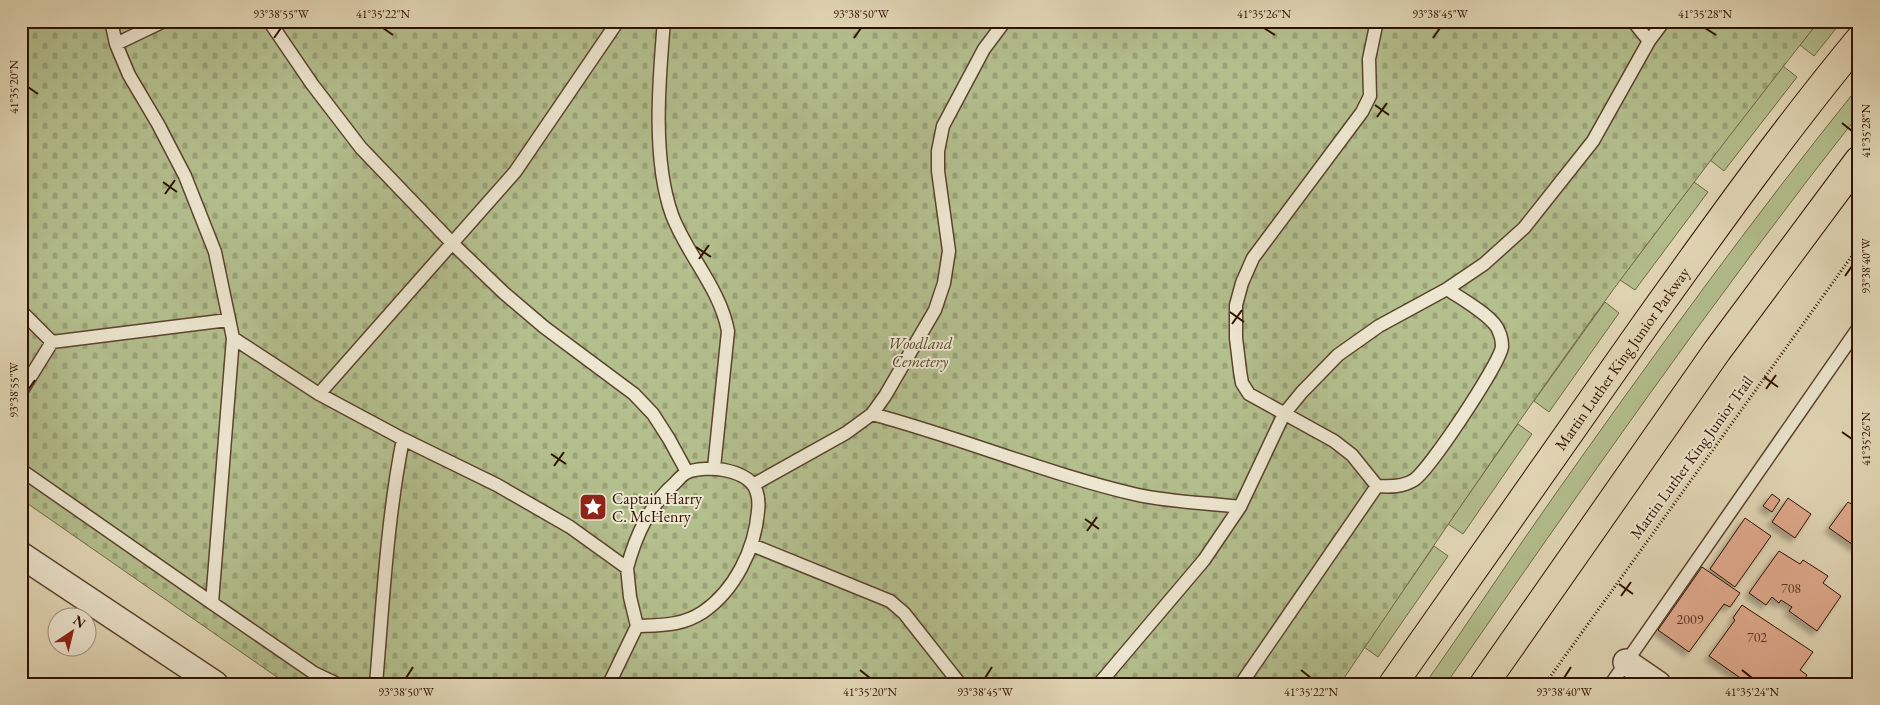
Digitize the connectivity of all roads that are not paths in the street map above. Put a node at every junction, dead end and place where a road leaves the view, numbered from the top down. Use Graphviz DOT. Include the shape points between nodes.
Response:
graph roads {
  1 [pos="111,21"];
  2 [pos="164,21"];
  3 [pos="270,21"];
  4 [pos="618,21"];
  5 [pos="664,21"];
  6 [pos="1005,21"];
  7 [pos="1377,21"];
  8 [pos="1633,21"];
  9 [pos="1664,21"];
  10 [pos="1859,40"];
  11 [pos="1650,41"];
  12 [pos="116,44"];
  13 [pos="1859,160"];
  14 [pos="453,244"];
  15 [pos="1447,288"];
  16 [pos="21,311"];
  17 [pos="228,320"];
  18 [pos="1859,328"];
  19 [pos="232,338"];
  20 [pos="52,342"];
  21 [pos="21,392"];
  22 [pos="319,394"];
  23 [pos="872,414"];
  24 [pos="1284,414"];
  25 [pos="403,439"];
  26 [pos="714,468"];
  27 [pos="21,470"];
  28 [pos="687,472"];
  29 [pos="753,485"];
  30 [pos="1378,486"];
  31 [pos="1240,507"];
  32 [pos="752,545"];
  33 [pos="21,555"];
  34 [pos="627,568"];
  35 [pos="212,603"];
  36 [pos="637,626"];
  37 [pos="1626,662"];
  38 [pos="215,684"];
  39 [pos="337,684"];
  40 [pos="376,684"];
  41 [pos="609,684"];
  42 [pos="960,684"];
  43 [pos="1099,684"];
  44 [pos="1242,684"];
  45 [pos="1393,684"];
  46 [pos="1484,684"];
  47 [pos="1611,684"];
  48 [pos="1658,684"];
  1 -- 12 [label="lane"];
  2 -- 12 [label="lane"];
  3 -- 14 [label="lane" via="312,84 361,148"];
  4 -- 14 [label="lane" via="515,172"];
  5 -- 26 [label="lane" via="659,141 662,180 672,215 718,299 728,331"];
  6 -- 23 [label="lane" via="984,49 942,134 938,171 949,251 944,283 935,310"];
  7 -- 24 [label="lane" via="1368,59 1370,96 1362,112 1253,258 1236,305 1236,338 1242,383 1249,394"];
  8 -- 11 [label="lane"];
  9 -- 11 [label="lane"];
  10 -- 45 [label="main road, Martin Luther King Junior Parkway" via="1723,215"];
  11 -- 15 [label="lane" via="1593,141 1524,228 1484,264"];
  12 -- 17 [label="lane" via="129,75 185,176 215,252"];
  13 -- 46 [label="main road" via="1717,350"];
  14 -- 22 [label="lane"];
  14 -- 28 [label="lane" via="544,327 634,394 653,414"];
  15 -- 24 [label="lane" via="1379,326 1338,355"];
  15 -- 30 [label="lane" via="1487,316 1499,330 1502,347 1462,419 1416,479 1404,485"];
  16 -- 20 [label="lane"];
  17 -- 19 [label="lane"];
  17 -- 20 [label="lane"];
  18 -- 37 [label="lane"];
  19 -- 22 [label="lane"];
  19 -- 35 [label="lane"];
  20 -- 21 [label="lane"];
  22 -- 25 [label="lane"];
  23 -- 29 [label="lane" via="846,433"];
  23 -- 31 [label="lane" via="1071,478 1140,495"];
  24 -- 30 [label="lane" via="1334,441"];
  24 -- 31 [label="lane"];
  25 -- 34 [label="lane" via="570,527"];
  25 -- 40 [label="lane" via="389,538"];
  26 -- 28 [label="lane"];
  26 -- 29 [label="lane" via="735,472"];
  27 -- 35 [label="lane"];
  28 -- 34 [label="lane" via="649,510"];
  29 -- 32 [label="lane" via="759,501"];
  30 -- 44 [label="lane"];
  31 -- 43 [label="lane" via="1204,560"];
  32 -- 36 [label="lane" via="735,577 702,612 675,624"];
  32 -- 42 [label="lane" via="890,601"];
  33 -- 38 [label="street"];
  34 -- 36 [label="lane"];
  35 -- 39 [label="lane" via="314,673"];
  36 -- 41 [label="lane"];
  37 -- 47 [label="lane"];
  37 -- 48 [label="street"];
}
